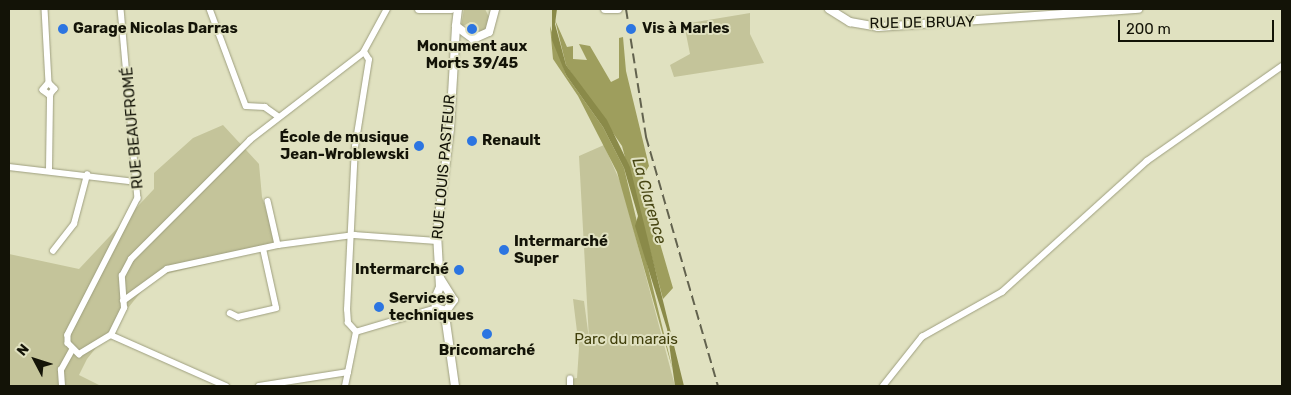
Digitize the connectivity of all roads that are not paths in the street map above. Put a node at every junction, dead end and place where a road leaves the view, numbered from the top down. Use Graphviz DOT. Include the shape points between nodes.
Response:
graph roads {
  1 [pos="46,9"];
  2 [pos="121,9"];
  3 [pos="210,9"];
  4 [pos="388,9"];
  5 [pos="419,9"];
  6 [pos="458,9"];
  7 [pos="605,9"];
  8 [pos="617,9"];
  9 [pos="830,9"];
  10 [pos="1138,9"];
  11 [pos="448,10"];
  12 [pos="493,11"];
  13 [pos="455,24"];
  14 [pos="468,38"];
  15 [pos="364,52"];
  16 [pos="453,55"];
  17 [pos="1282,66"];
  18 [pos="278,116"];
  19 [pos="9,167"];
  20 [pos="49,170"];
  21 [pos="86,175"];
  22 [pos="137,182"];
  23 [pos="268,200"];
  24 [pos="354,235"];
  25 [pos="437,241"];
  26 [pos="278,245"];
  27 [pos="263,249"];
  28 [pos="52,251"];
  29 [pos="440,278"];
  30 [pos="448,292"];
  31 [pos="436,296"];
  32 [pos="124,301"];
  33 [pos="442,309"];
  34 [pos="424,311"];
  35 [pos="230,313"];
  36 [pos="356,332"];
  37 [pos="112,334"];
  38 [pos="72,350"];
  39 [pos="348,372"];
  40 [pos="62,386"];
  41 [pos="226,386"];
  42 [pos="259,386"];
  43 [pos="345,386"];
  44 [pos="455,386"];
  45 [pos="883,386"];
  1 -- 20 [label="street" via="49,83 55,89 50,95"];
  2 -- 22 [label="street, RUE BEAUFROMÉ"];
  3 -- 18 [label="street" via="246,106 265,108"];
  4 -- 15 [label="street"];
  5 -- 11 [label="main road"];
  6 -- 13 [label="main road, RUE LOUIS PASTEUR"];
  7 -- 8 [label="main road"];
  9 -- 10 [label="main road, RUE DE BRUAY" via="850,22 878,27"];
  11 -- 13 [label="main road"];
  12 -- 14 [label="main road" via="487,34"];
  13 -- 14 [label="main road"];
  13 -- 16 [label="main road, RUE LOUIS PASTEUR"];
  14 -- 16 [label="main road"];
  15 -- 18 [label="street"];
  15 -- 24 [label="street" via="369,60 355,146"];
  16 -- 25 [label="main road, RUE LOUIS PASTEUR" via="450,128"];
  17 -- 45 [label="street" via="1147,161 1002,292 922,337"];
  18 -- 32 [label="street" via="178,209 131,259 122,276"];
  19 -- 20 [label="street"];
  20 -- 21 [label="street"];
  21 -- 22 [label="street"];
  21 -- 28 [label="street" via="74,224"];
  22 -- 38 [label="street, RUE BEAUFROMÉ" via="134,210 68,334"];
  23 -- 26 [label="street"];
  24 -- 25 [label="street"];
  24 -- 26 [label="street"];
  24 -- 36 [label="street" via="348,324"];
  25 -- 29 [label="main road, RUE LOUIS PASTEUR"];
  26 -- 27 [label="street"];
  27 -- 32 [label="street" via="167,269"];
  27 -- 35 [label="street" via="276,308 238,317"];
  29 -- 30 [label="main road, RUE LOUIS PASTEUR"];
  29 -- 31 [label="main road, RUE LOUIS PASTEUR"];
  30 -- 31 [label="main road"];
  30 -- 33 [label="main road" via="454,300"];
  31 -- 33 [label="main road"];
  31 -- 34 [label="street"];
  32 -- 37 [label="street"];
  33 -- 34 [label="street"];
  33 -- 44 [label="main road"];
  34 -- 36 [label="street"];
  36 -- 39 [label="street"];
  37 -- 38 [label="street" via="84,354"];
  37 -- 41 [label="street"];
  38 -- 40 [label="street" via="61,370"];
  39 -- 42 [label="street"];
  39 -- 43 [label="street"];
}
